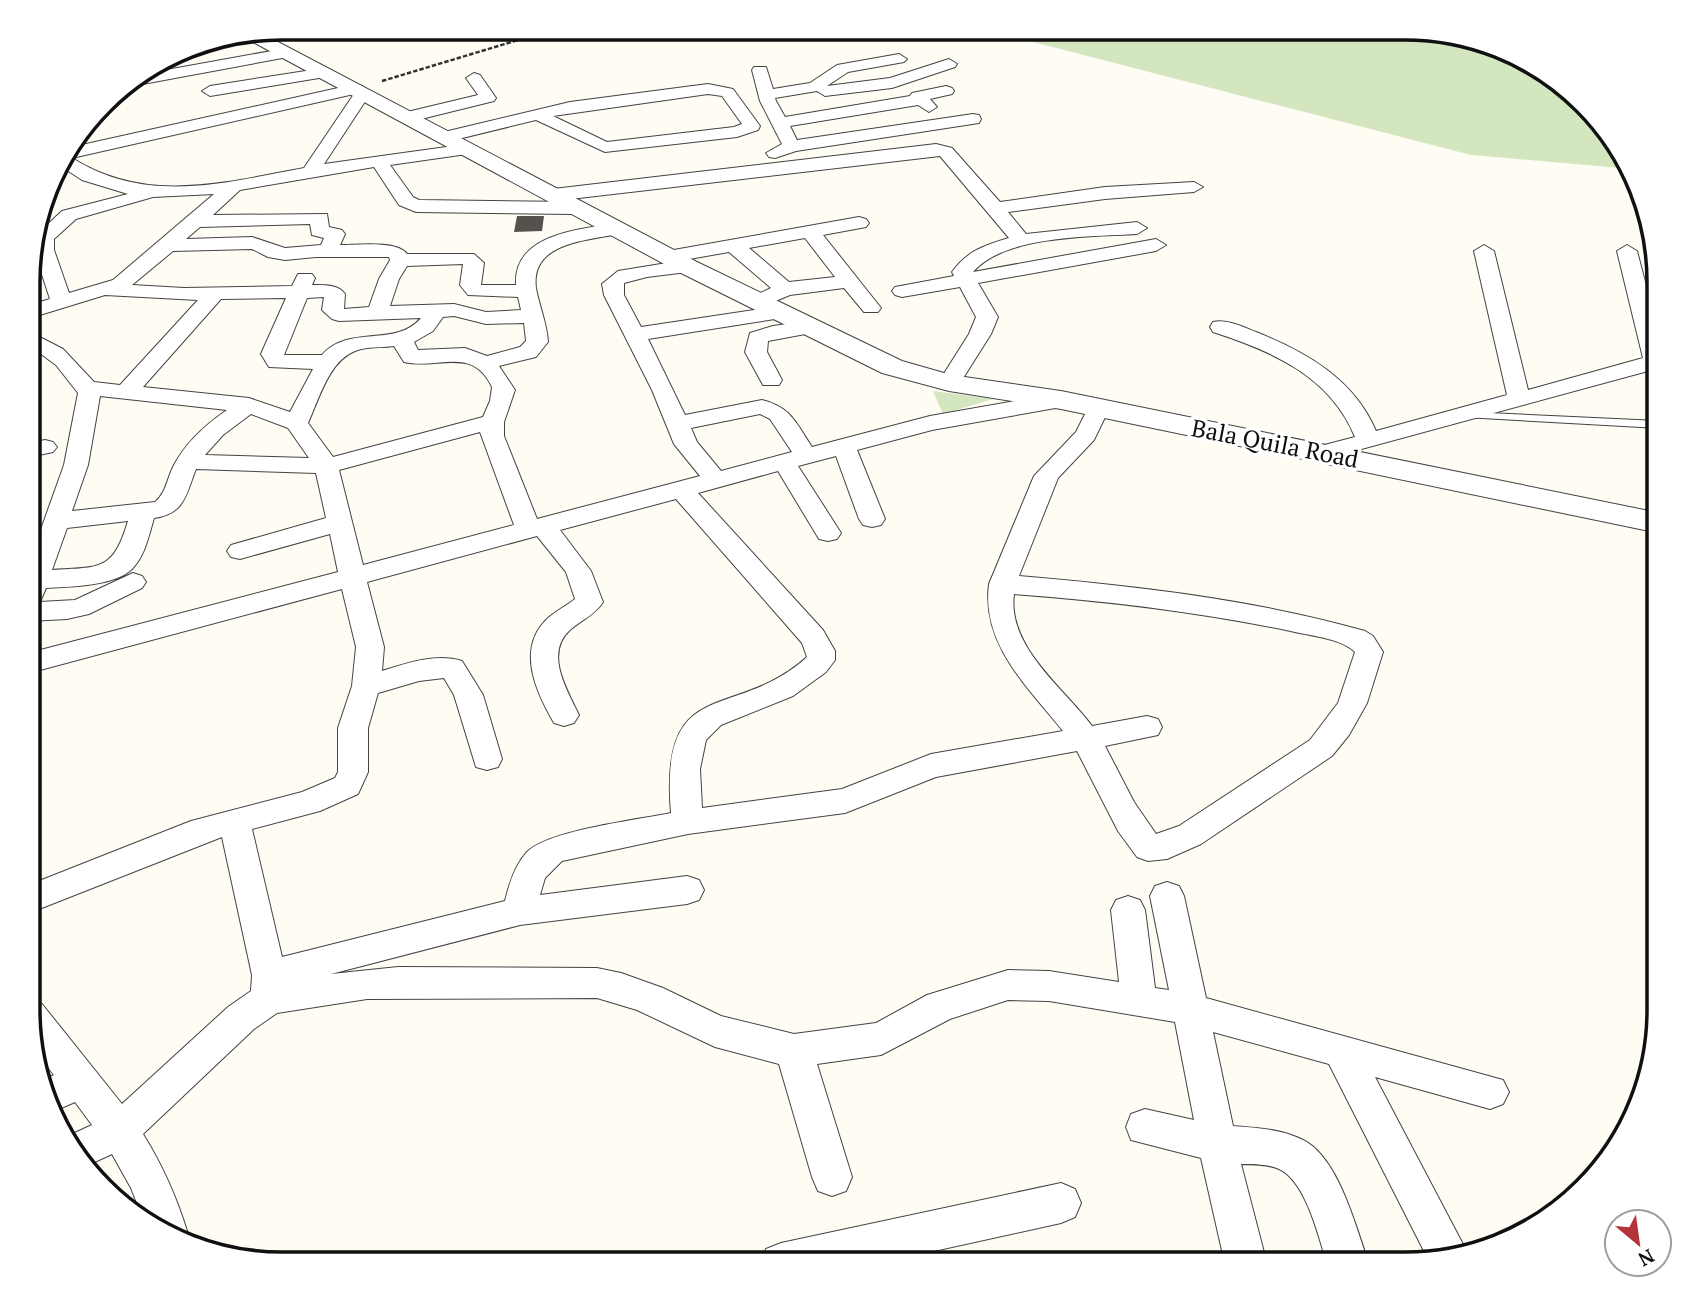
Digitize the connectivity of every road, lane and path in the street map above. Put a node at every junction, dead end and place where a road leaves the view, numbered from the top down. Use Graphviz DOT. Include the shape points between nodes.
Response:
graph roads {
  1 [pos="519,40"];
  2 [pos="264,41"];
  3 [pos="288,53"];
  4 [pos="899,59"];
  5 [pos="949,64"];
  6 [pos="760,70"];
  7 [pos="325,73"];
  8 [pos="154,78"];
  9 [pos="474,78"];
  10 [pos="823,88"];
  11 [pos="210,91"];
  12 [pos="359,91"];
  13 [pos="946,91"];
  14 [pos="766,95"];
  15 [pos="636,97"];
  16 [pos="920,100"];
  17 [pos="189,107"];
  18 [pos="835,112"];
  19 [pos="538,115"];
  20 [pos="409,117"];
  21 [pos="973,118"];
  22 [pos="947,122"];
  23 [pos="779,123"];
  24 [pos="661,128"];
  25 [pos="174,130"];
  26 [pos="446,138"];
  27 [pos="792,146"];
  28 [pos="468,149"];
  29 [pos="78,153"];
  30 [pos="379,162"];
  31 [pos="71,164"];
  32 [pos="310,172"];
  33 [pos="727,172"];
  34 [pos="1194,187"];
  35 [pos="232,188"];
  36 [pos="159,192"];
  37 [pos="553,195"];
  38 [pos="576,208"];
  39 [pos="993,209"];
  40 [pos="194,221"];
  41 [pos="859,223"];
  42 [pos="1137,228"];
  43 [pos="615,229"];
  44 [pos="809,231"];
  45 [pos="44,239"];
  46 [pos="1021,240"];
  47 [pos="167,244"];
  48 [pos="43,245"];
  49 [pos="1156,245"];
  50 [pos="734,246"];
  51 [pos="322,251"];
  52 [pos="1484,251"];
  53 [pos="1627,251"];
  54 [pos="400,260"];
  55 [pos="678,262"];
  56 [pos="965,280"];
  57 [pos="849,281"];
  58 [pos="104,289"];
  59 [pos="785,289"];
  60 [pos="526,291"];
  61 [pos="902,291"];
  62 [pos="299,292"];
  63 [pos="215,294"];
  64 [pos="61,301"];
  65 [pos="759,301"];
  66 [pos="40,308"];
  67 [pos="872,308"];
  68 [pos="437,311"];
  69 [pos="781,312"];
  70 [pos="379,313"];
  71 [pos="339,315"];
  72 [pos="533,316"];
  73 [pos="1647,324"];
  74 [pos="808,327"];
  75 [pos="1221,327"];
  76 [pos="634,335"];
  77 [pos="403,339"];
  78 [pos="40,344"];
  79 [pos="331,359"];
  80 [pos="485,363"];
  81 [pos="1647,364"];
  82 [pos="771,380"];
  83 [pos="949,383"];
  84 [pos="86,388"];
  85 [pos="127,391"];
  86 [pos="1061,400"];
  87 [pos="1518,400"];
  88 [pos="249,405"];
  89 [pos="1098,409"];
  90 [pos="1466,415"];
  91 [pos="491,422"];
  92 [pos="296,423"];
  93 [pos="677,424"];
  94 [pos="1647,424"];
  95 [pos="1368,440"];
  96 [pos="844,446"];
  97 [pos="1321,453"];
  98 [pos="795,459"];
  99 [pos="188,462"];
  100 [pos="326,466"];
  101 [pos="716,480"];
  102 [pos="682,490"];
  103 [pos="143,512"];
  104 [pos="872,519"];
  105 [pos="1647,520"];
  106 [pos="56,521"];
  107 [pos="339,523"];
  108 [pos="535,528"];
  109 [pos="828,533"];
  110 [pos="240,551"];
  111 [pos="40,569"];
  112 [pos="355,575"];
  113 [pos="133,582"];
  114 [pos="1002,584"];
  115 [pos="40,587"];
  116 [pos="40,611"];
  117 [pos="41,660"];
  118 [pos="366,686"];
  119 [pos="564,715"];
  120 [pos="1147,727"];
  121 [pos="1086,740"];
  122 [pos="487,759"];
  123 [pos="234,821"];
  124 [pos="688,822"];
  125 [pos="687,890"];
  126 [pos="41,894"];
  127 [pos="1167,896"];
  128 [pos="1128,910"];
  129 [pos="520,911"];
  130 [pos="269,987"];
  131 [pos="1139,999"];
  132 [pos="1189,1009"];
  133 [pos="44,1046"];
  134 [pos="794,1051"];
  135 [pos="1343,1054"];
  136 [pos="64,1089"];
  137 [pos="1490,1092"];
  138 [pos="1145,1128"];
  139 [pos="120,1131"];
  140 [pos="1219,1143"];
  141 [pos="84,1148"];
  142 [pos="832,1177"];
  143 [pos="1061,1203"];
  144 [pos="162,1220"];
  145 [pos="1444,1248"];
  146 [pos="838,1252"];
  147 [pos="1243,1252"];
  148 [pos="1344,1252"];
  1 -- 12 [label="path"];
  2 -- 3 [label="street, Bala Quila Road"];
  3 -- 7 [label="street, Bala Quila Road"];
  3 -- 8 [label="street"];
  4 -- 10 [label="street" via="843,68 828,76"];
  5 -- 10 [label="street" via="892,83"];
  6 -- 14 [label="street"];
  7 -- 11 [label="street"];
  7 -- 12 [label="street, Bala Quila Road"];
  9 -- 20 [label="street" via="488,98"];
  10 -- 14 [label="street"];
  10 -- 18 [label="street"];
  12 -- 20 [label="street, Bala Quila Road"];
  12 -- 25 [label="street"];
  12 -- 32 [label="street"];
  13 -- 16 [label="street" via="918,96"];
  14 -- 23 [label="street"];
  15 -- 19 [label="street"];
  15 -- 24 [label="street"];
  15 -- 24 [label="street" via="722,89 752,126 737,132"];
  16 -- 18 [label="street"];
  16 -- 22 [label="street"];
  17 -- 25 [label="street" via="173,123"];
  18 -- 23 [label="street"];
  19 -- 24 [label="street" via="605,147"];
  19 -- 26 [label="street"];
  20 -- 26 [label="street, Bala Quila Road"];
  21 -- 22 [label="street"];
  22 -- 27 [label="street"];
  23 -- 27 [label="street"];
  25 -- 29 [label="street"];
  26 -- 28 [label="street, Bala Quila Road"];
  27 -- 33 [label="street"];
  28 -- 30 [label="street"];
  28 -- 37 [label="street, Bala Quila Road"];
  30 -- 32 [label="street"];
  30 -- 38 [label="street" via="406,201 416,206"];
  31 -- 36 [label="street" via="90,177"];
  32 -- 35 [label="street"];
  33 -- 37 [label="street"];
  33 -- 39 [label="street" via="942,150"];
  34 -- 39 [label="street" via="1105,193"];
  35 -- 36 [label="street"];
  35 -- 40 [label="street"];
  36 -- 45 [label="street" via="69,215"];
  37 -- 38 [label="street, Bala Quila Road"];
  38 -- 43 [label="street, Bala Quila Road"];
  39 -- 46 [label="street"];
  40 -- 47 [label="street"];
  40 -- 51 [label="street" via="320,218 319,231 335,234"];
  41 -- 44 [label="street"];
  42 -- 46 [label="street"];
  43 -- 55 [label="street, Bala Quila Road"];
  43 -- 60 [label="street" via="541,249 525,267"];
  44 -- 50 [label="street"];
  44 -- 57 [label="street"];
  46 -- 56 [label="street" via="989,250 965,267"];
  47 -- 51 [label="street" via="252,243 275,253"];
  47 -- 58 [label="street" via="132,275"];
  48 -- 64 [label="street"];
  49 -- 56 [label="street"];
  50 -- 55 [label="street"];
  50 -- 59 [label="street"];
  51 -- 54 [label="street" via="392,251"];
  51 -- 62 [label="street"];
  52 -- 87 [label="street"];
  53 -- 73 [label="street"];
  54 -- 60 [label="street" via="467,258 474,262 470,285 475,291"];
  54 -- 70 [label="street"];
  55 -- 65 [label="street, Bala Quila Road"];
  55 -- 76 [label="street" via="615,279 614,295"];
  56 -- 61 [label="street"];
  56 -- 83 [label="street" via="987,317"];
  57 -- 59 [label="street"];
  57 -- 67 [label="street"];
  58 -- 63 [label="street"];
  58 -- 64 [label="street"];
  59 -- 65 [label="street"];
  60 -- 72 [label="street"];
  62 -- 63 [label="street"];
  62 -- 71 [label="street" via="333,291 332,310"];
  62 -- 79 [label="street" via="273,358 285,363"];
  63 -- 85 [label="street"];
  64 -- 66 [label="street"];
  65 -- 69 [label="street, Bala Quila Road"];
  68 -- 70 [label="street"];
  68 -- 72 [label="street" via="499,319"];
  68 -- 77 [label="street" via="428,327"];
  69 -- 74 [label="street, Bala Quila Road"];
  69 -- 76 [label="street"];
  70 -- 71 [label="street"];
  71 -- 79 [label="street" via="330,341"];
  72 -- 80 [label="street" via="534,347"];
  74 -- 82 [label="street" via="758,338 756,352"];
  74 -- 83 [label="street, Bala Quila Road" via="892,367"];
  75 -- 95 [label="street" via="1282,353 1338,388 1361,419"];
  76 -- 93 [label="street"];
  77 -- 79 [label="street" via="363,343"];
  77 -- 80 [label="street" via="412,357 467,354"];
  78 -- 84 [label="street" via="57,355"];
  79 -- 92 [label="street"];
  80 -- 91 [label="street" via="504,392"];
  81 -- 87 [label="street"];
  83 -- 86 [label="street, Bala Quila Road"];
  84 -- 85 [label="street"];
  84 -- 106 [label="street" via="89,404 82,440"];
  85 -- 88 [label="street"];
  86 -- 89 [label="street, Bala Quila Road"];
  86 -- 96 [label="street" via="930,423"];
  87 -- 90 [label="street"];
  88 -- 92 [label="street"];
  88 -- 99 [label="street" via="215,430"];
  89 -- 97 [label="street, Bala Quila Road"];
  89 -- 114 [label="street" via="1090,434 1046,475"];
  90 -- 94 [label="lane"];
  90 -- 95 [label="street"];
  91 -- 100 [label="street"];
  91 -- 108 [label="street" via="492,436"];
  92 -- 100 [label="street"];
  93 -- 98 [label="street" via="762,407 779,414"];
  93 -- 101 [label="street" via="686,444"];
  95 -- 97 [label="street"];
  96 -- 98 [label="street"];
  96 -- 104 [label="street"];
  97 -- 105 [label="street, Bala Quila Road"];
  98 -- 101 [label="street"];
  98 -- 109 [label="street"];
  99 -- 100 [label="street"];
  99 -- 103 [label="street" via="172,502"];
  100 -- 107 [label="street"];
  101 -- 102 [label="street"];
  102 -- 108 [label="street"];
  102 -- 124 [label="street" via="821,651 821,660 793,684 700,723 687,751"];
  103 -- 106 [label="street"];
  103 -- 115 [label="street" via="128,554 114,569"];
  106 -- 111 [label="street"];
  107 -- 110 [label="street"];
  107 -- 112 [label="street"];
  108 -- 112 [label="street"];
  108 -- 119 [label="street" via="584,581 589,593 589,602 558,625 541,648"];
  112 -- 117 [label="street"];
  112 -- 118 [label="street" via="370,648"];
  113 -- 116 [label="street" via="78,608"];
  114 -- 121 [label="street" via="1000,609 1011,640"];
  114 -- 121 [label="street" via="1130,593 1220,606 1355,638 1369,652 1348,711 1321,748 1167,846 1149,848 1134,832"];
  118 -- 122 [label="street" via="437,667 452,668 468,695"];
  118 -- 123 [label="street" via="353,729 352,772 347,786 309,802"];
  120 -- 121 [label="street"];
  121 -- 124 [label="street" via="931,766 845,801"];
  123 -- 126 [label="street" via="152,848"];
  123 -- 130 [label="street"];
  124 -- 129 [label="street" via="554,850 541,858 528,876"];
  125 -- 129 [label="street"];
  127 -- 132 [label="street"];
  128 -- 131 [label="street"];
  129 -- 130 [label="street"];
  130 -- 134 [label="street" via="597,983 650,999 715,1031"];
  130 -- 139 [label="street"];
  131 -- 132 [label="street"];
  131 -- 134 [label="street" via="1009,985 940,1006 881,1040"];
  132 -- 135 [label="street"];
  132 -- 140 [label="street"];
  133 -- 136 [label="street"];
  134 -- 142 [label="street"];
  135 -- 137 [label="street"];
  135 -- 145 [label="street"];
  136 -- 139 [label="street"];
  138 -- 140 [label="street"];
  139 -- 141 [label="street"];
  139 -- 144 [label="street" via="148,1175"];
  140 -- 147 [label="street"];
  140 -- 148 [label="street" via="1278,1150 1297,1158 1330,1211"];
  143 -- 146 [label="street"];
}
